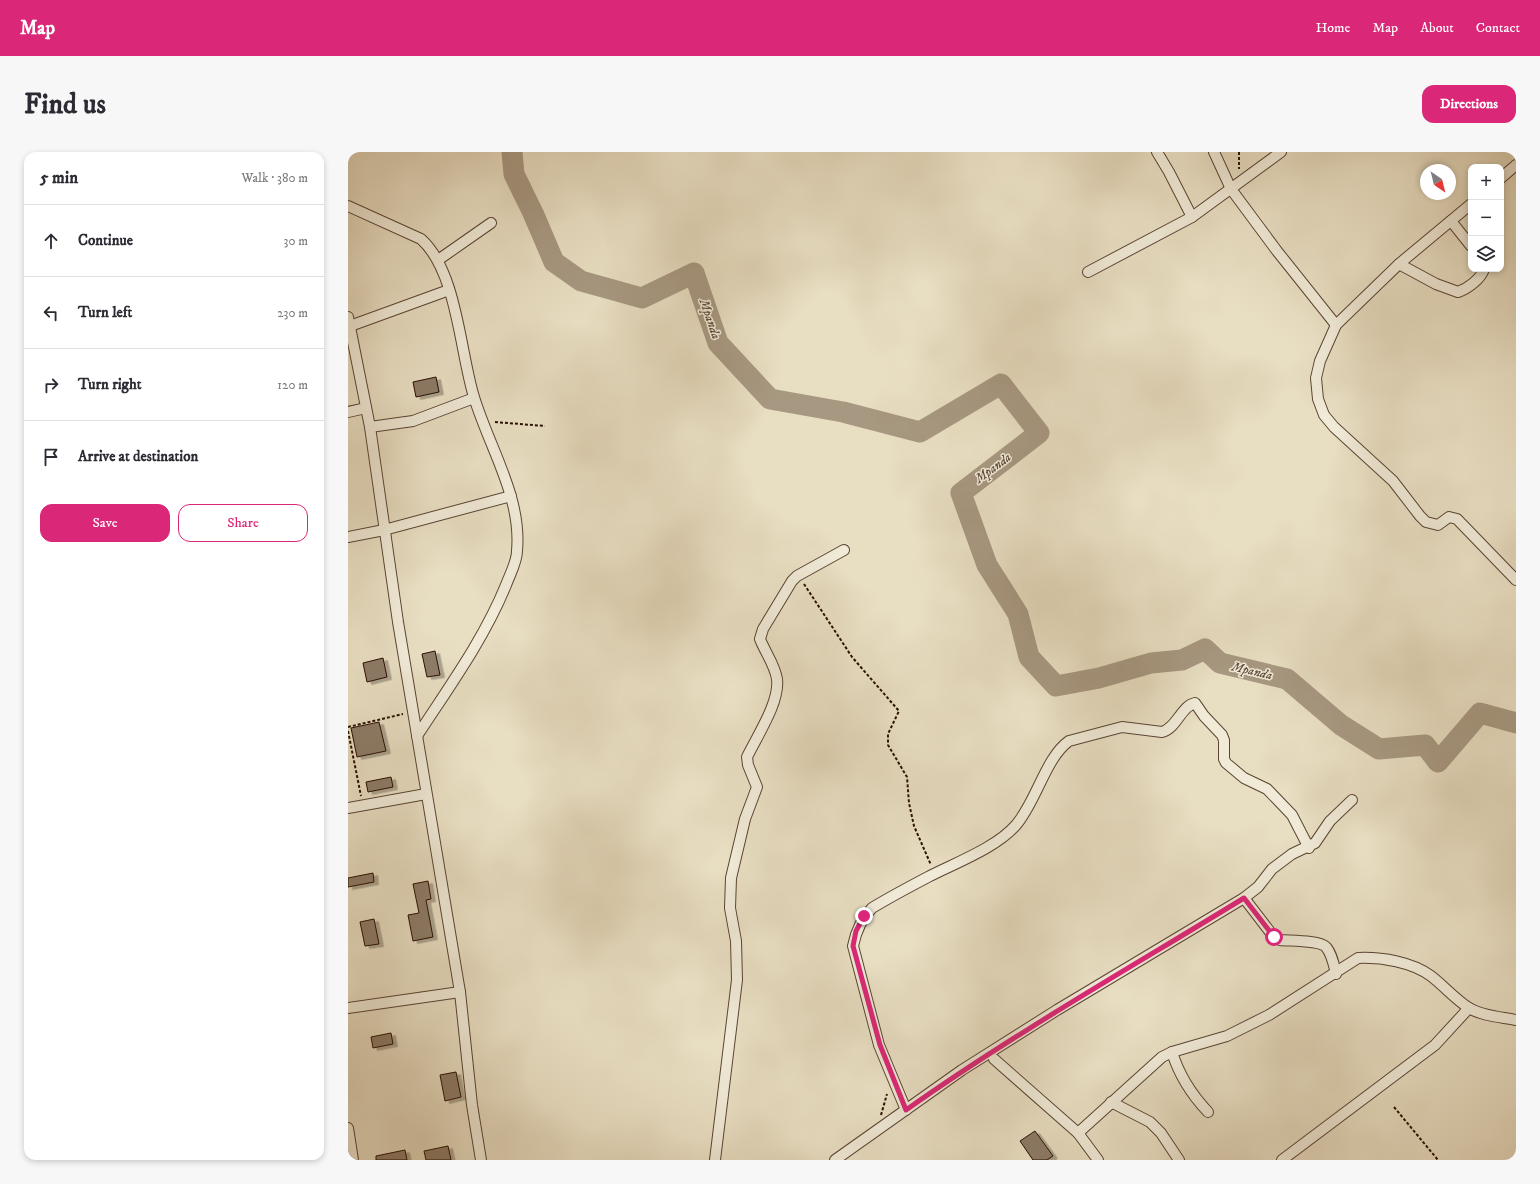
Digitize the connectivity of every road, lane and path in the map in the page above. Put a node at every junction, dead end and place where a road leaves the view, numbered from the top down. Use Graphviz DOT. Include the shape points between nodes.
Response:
graph roads {
  1 [pos="1157,152"];
  2 [pos="1214,152"];
  3 [pos="1239,152"];
  4 [pos="1281,152"];
  5 [pos="1516,165"];
  6 [pos="1504,175"];
  7 [pos="1239,182"];
  8 [pos="1231,189"];
  9 [pos="348,206"];
  10 [pos="1468,207"];
  11 [pos="1192,217"];
  12 [pos="1452,221"];
  13 [pos="491,223"];
  14 [pos="1468,242"];
  15 [pos="438,260"];
  16 [pos="1399,264"];
  17 [pos="1088,272"];
  18 [pos="1483,272"];
  19 [pos="449,290"];
  20 [pos="349,322"];
  21 [pos="1336,325"];
  22 [pos="474,398"];
  23 [pos="366,408"];
  24 [pos="348,412"];
  25 [pos="484,424"];
  26 [pos="545,426"];
  27 [pos="370,427"];
  28 [pos="510,496"];
  29 [pos="384,530"];
  30 [pos="348,537"];
  31 [pos="844,550"];
  32 [pos="797,576"];
  33 [pos="1516,580"];
  34 [pos="414,712"];
  35 [pos="348,727"];
  36 [pos="348,731"];
  37 [pos="417,736"];
  38 [pos="426,794"];
  39 [pos="1352,800"];
  40 [pos="363,805"];
  41 [pos="348,808"];
  42 [pos="1308,848"];
  43 [pos="935,874"];
  44 [pos="1244,898"];
  45 [pos="1336,974"];
  46 [pos="460,992"];
  47 [pos="348,1008"];
  48 [pos="1469,1008"];
  49 [pos="1516,1020"];
  50 [pos="1172,1052"];
  51 [pos="994,1059"];
  52 [pos="893,1077"];
  53 [pos="1111,1102"];
  54 [pos="1394,1107"];
  55 [pos="906,1110"];
  56 [pos="1208,1112"];
  57 [pos="348,1128"];
  58 [pos="876,1131"];
  59 [pos="1078,1134"];
  60 [pos="1096,1159"];
  61 [pos="353,1160"];
  62 [pos="481,1160"];
  63 [pos="715,1160"];
  64 [pos="836,1160"];
  65 [pos="1179,1160"];
  66 [pos="1282,1160"];
  67 [pos="1438,1160"];
  1 -- 11 [label="street"];
  2 -- 8 [label="street"];
  3 -- 7 [label="path"];
  4 -- 7 [label="street"];
  5 -- 6 [label="street"];
  7 -- 8 [label="street"];
  8 -- 11 [label="street"];
  8 -- 21 [label="street"];
  9 -- 15 [label="street" via="416,236 430,247"];
  10 -- 12 [label="street"];
  11 -- 17 [label="street"];
  12 -- 14 [label="street"];
  12 -- 16 [label="street"];
  13 -- 15 [label="street"];
  15 -- 19 [label="street"];
  16 -- 18 [label="street" via="1436,284 1458,292 1473,283"];
  16 -- 21 [label="street"];
  19 -- 20 [label="street"];
  19 -- 22 [label="street"];
  20 -- 23 [label="street"];
  21 -- 33 [label="street" via="1320,361 1316,378 1318,399 1324,415 1393,481 1426,522 1438,525 1449,517 1457,519"];
  22 -- 25 [label="street"];
  22 -- 27 [label="street" via="413,421"];
  23 -- 24 [label="street"];
  23 -- 27 [label="street"];
  25 -- 26 [label="path" via="495,422"];
  25 -- 28 [label="street"];
  27 -- 29 [label="street"];
  28 -- 29 [label="street"];
  28 -- 37 [label="street" via="517,525 518,551 514,566 497,607 471,654"];
  29 -- 30 [label="street"];
  29 -- 34 [label="street"];
  31 -- 32 [label="street"];
  32 -- 43 [label="path" via="852,657 899,711 888,734 888,745 908,777 909,803 914,826"];
  32 -- 63 [label="street" via="784,591 760,639 774,668 777,691 747,757 757,787 745,819 731,878 730,908 736,941 737,980"];
  34 -- 35 [label="path"];
  34 -- 37 [label="street"];
  36 -- 40 [label="path"];
  37 -- 38 [label="street"];
  38 -- 40 [label="street"];
  38 -- 46 [label="street"];
  39 -- 42 [label="street" via="1330,821 1315,843"];
  40 -- 41 [label="street"];
  42 -- 43 [label="street" via="1292,815 1268,789 1244,778 1226,763 1222,735 1195,703 1189,706 1166,731 1122,727 1069,741 1063,745 1051,764 1028,809 1016,826 992,844"];
  42 -- 44 [label="street" via="1292,854 1272,869 1258,887"];
  43 -- 52 [label="street" via="872,908 856,931 853,946 880,1045"];
  44 -- 45 [label="street" via="1274,937 1325,946"];
  44 -- 55 [label="street" via="1051,1014 962,1070"];
  45 -- 48 [label="street" via="1358,958 1375,957 1399,963 1419,969 1430,976"];
  45 -- 50 [label="street" via="1269,1015 1227,1036"];
  46 -- 47 [label="street"];
  46 -- 62 [label="street" via="472,1105"];
  48 -- 49 [label="street"];
  48 -- 66 [label="street" via="1435,1045"];
  50 -- 53 [label="street" via="1162,1057"];
  50 -- 56 [label="street" via="1182,1077"];
  51 -- 59 [label="street"];
  52 -- 55 [label="street"];
  52 -- 58 [label="path"];
  53 -- 59 [label="street"];
  53 -- 65 [label="street" via="1150,1122 1161,1133"];
  54 -- 67 [label="path"];
  55 -- 58 [label="street"];
  57 -- 61 [label="street"];
  58 -- 64 [label="street"];
  59 -- 60 [label="street"];
}
